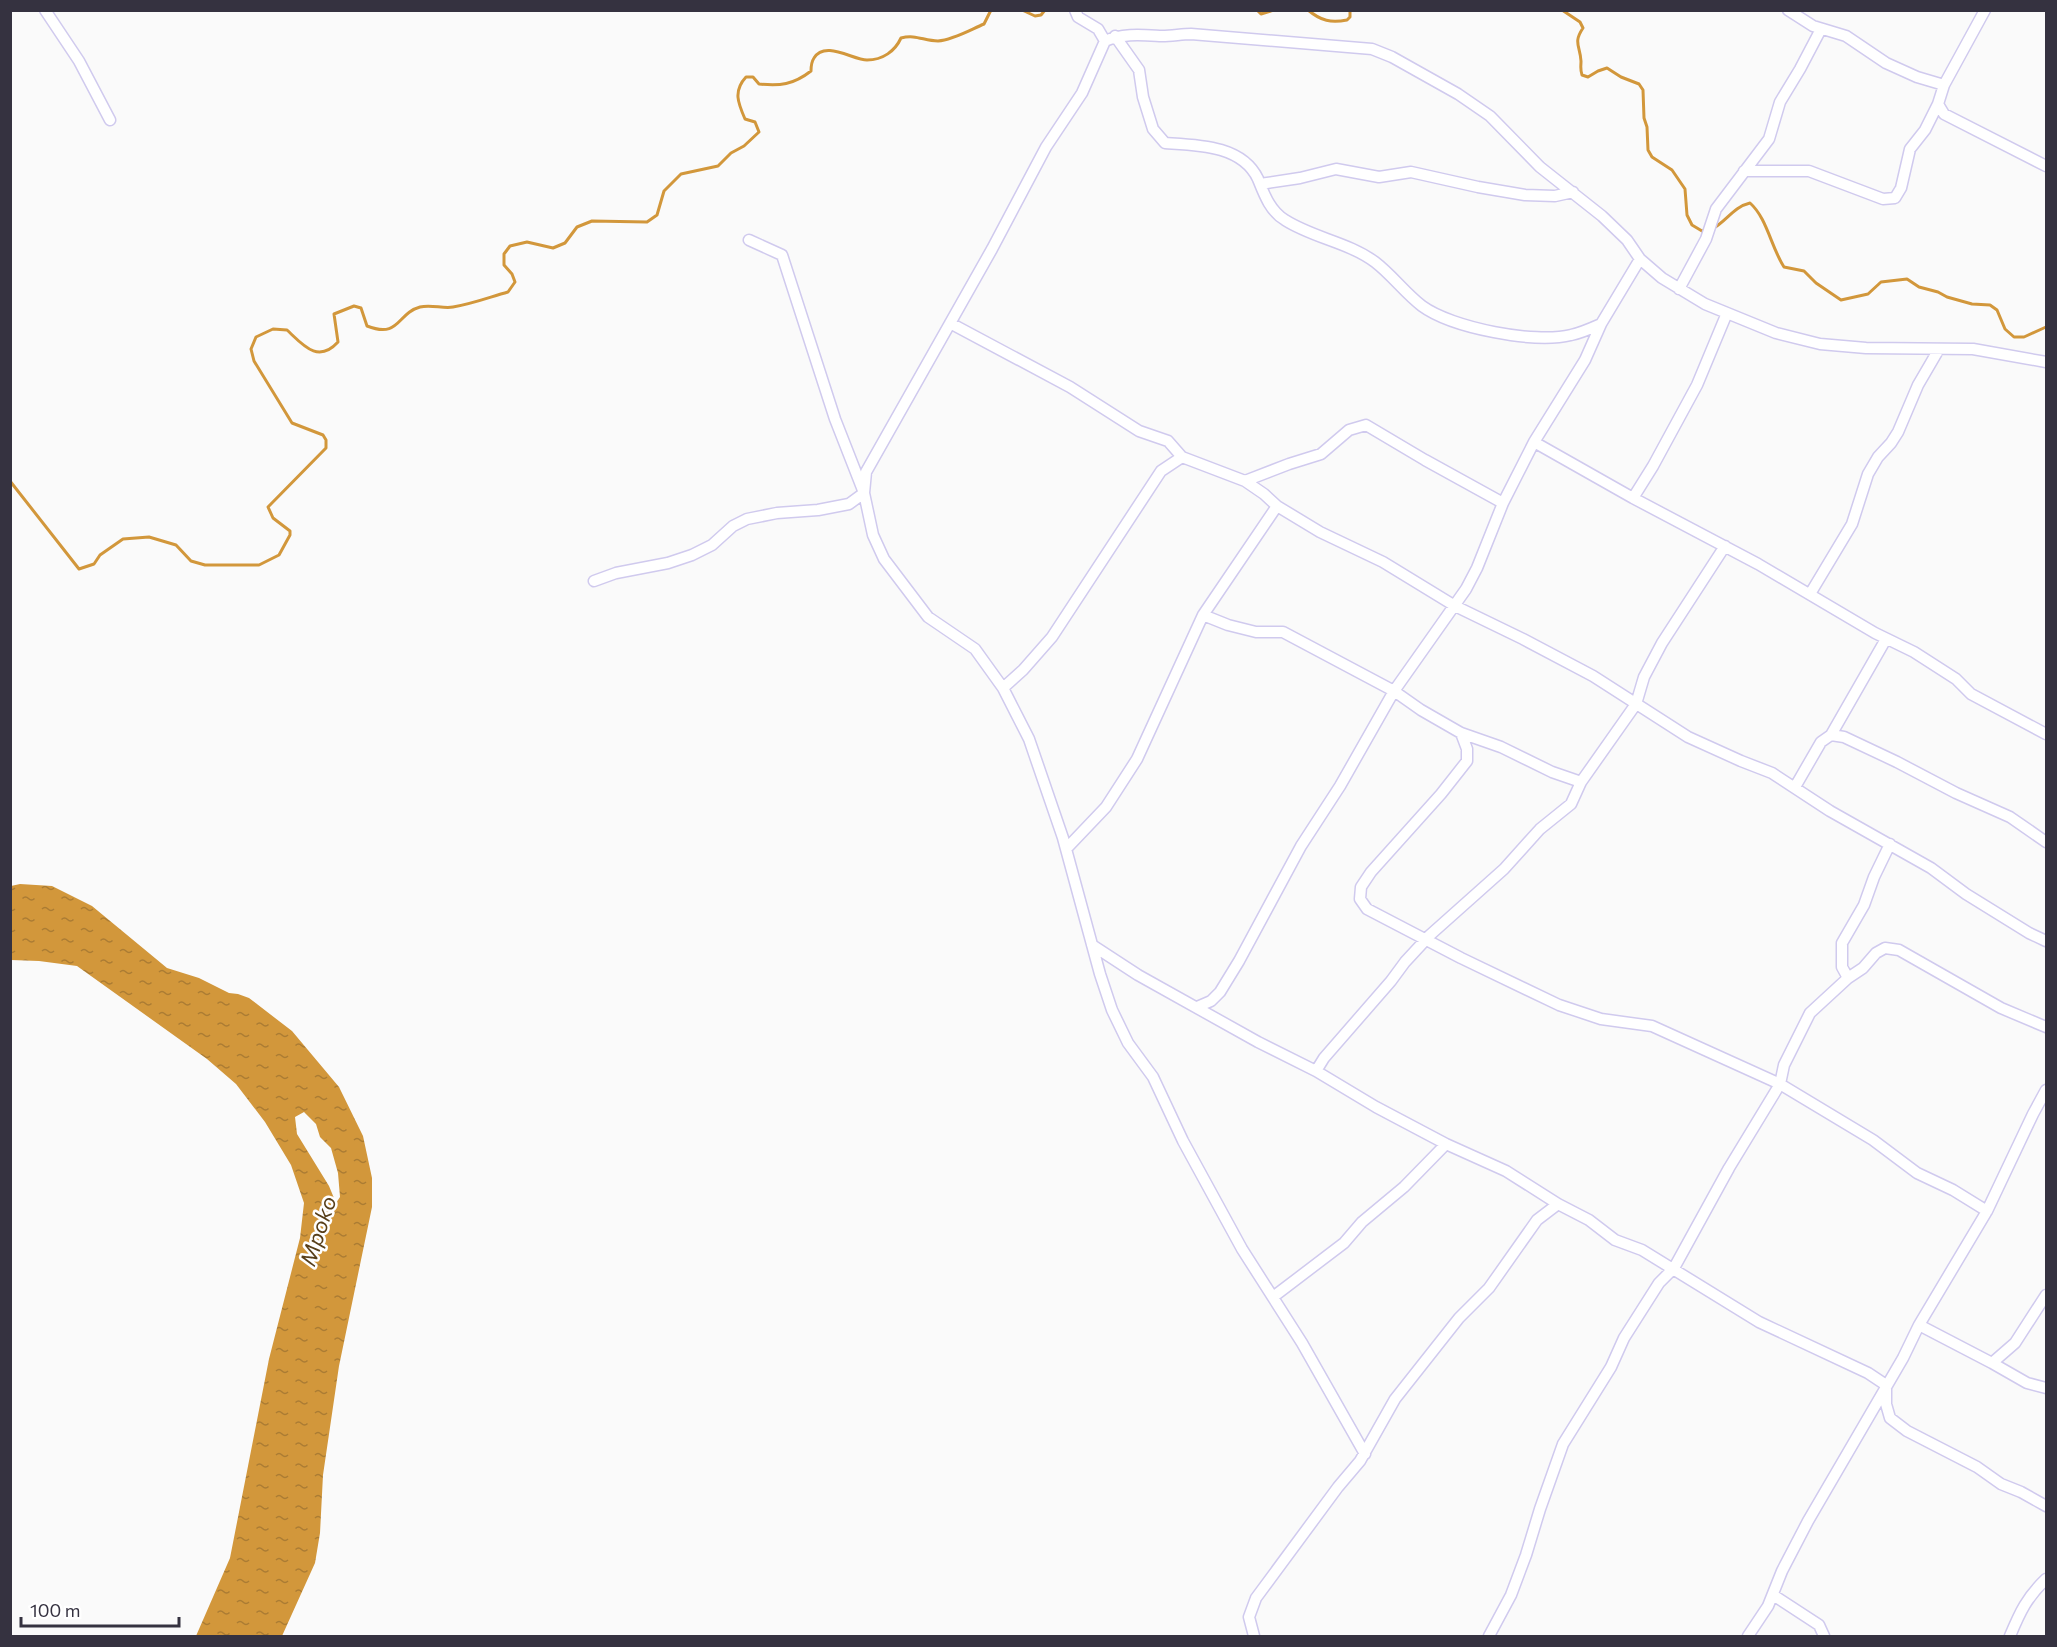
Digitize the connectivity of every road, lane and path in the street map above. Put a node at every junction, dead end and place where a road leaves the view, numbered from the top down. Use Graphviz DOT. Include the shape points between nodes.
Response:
graph roads {
  1 [pos="45,10"];
  2 [pos="1075,10"];
  3 [pos="1788,10"];
  4 [pos="1985,10"];
  5 [pos="1821,28"];
  6 [pos="1110,38"];
  7 [pos="1944,85"];
  8 [pos="1938,104"];
  9 [pos="110,120"];
  10 [pos="2046,166"];
  11 [pos="1744,171"];
  12 [pos="1260,184"];
  13 [pos="1573,192"];
  14 [pos="749,240"];
  15 [pos="1640,259"];
  16 [pos="1679,289"];
  17 [pos="1727,313"];
  18 [pos="950,323"];
  19 [pos="1601,324"];
  20 [pos="1939,349"];
  21 [pos="2046,362"];
  22 [pos="1534,442"];
  23 [pos="1182,457"];
  24 [pos="1245,481"];
  25 [pos="864,493"];
  26 [pos="1633,498"];
  27 [pos="1503,503"];
  28 [pos="1277,507"];
  29 [pos="1725,546"];
  30 [pos="594,581"];
  31 [pos="1810,594"];
  32 [pos="1455,606"];
  33 [pos="1203,615"];
  34 [pos="1886,639"];
  35 [pos="1003,688"];
  36 [pos="1394,691"];
  37 [pos="1636,704"];
  38 [pos="1461,733"];
  39 [pos="2046,734"];
  40 [pos="1831,735"];
  41 [pos="1581,782"];
  42 [pos="1795,787"];
  43 [pos="2046,842"];
  44 [pos="1890,844"];
  45 [pos="1066,849"];
  46 [pos="1426,939"];
  47 [pos="2046,941"];
  48 [pos="1092,945"];
  49 [pos="1848,978"];
  50 [pos="1197,1007"];
  51 [pos="2046,1027"];
  52 [pos="1316,1071"];
  53 [pos="1780,1084"];
  54 [pos="2046,1090"];
  55 [pos="1446,1144"];
  56 [pos="1558,1204"];
  57 [pos="1987,1211"];
  58 [pos="1674,1268"];
  59 [pos="2046,1295"];
  60 [pos="1273,1297"];
  61 [pos="1919,1325"];
  62 [pos="1992,1363"];
  63 [pos="1886,1385"];
  64 [pos="2046,1388"];
  65 [pos="1365,1454"];
  66 [pos="2046,1506"];
  67 [pos="2046,1580"];
  68 [pos="1773,1595"];
  69 [pos="1488,1634"];
  70 [pos="1254,1636"];
  71 [pos="1748,1636"];
  72 [pos="1824,1636"];
  73 [pos="2010,1636"];
  1 -- 9 [label="street" via="79,61"];
  2 -- 6 [label="street" via="1078,17"];
  3 -- 5 [label="street"];
  4 -- 7 [label="street"];
  5 -- 7 [label="street" via="1846,36 1886,63"];
  5 -- 11 [label="street" via="1780,102 1769,139"];
  6 -- 12 [label="street" via="1139,70 1153,129 1166,142 1208,146 1243,159"];
  6 -- 13 [label="street" via="1191,34 1372,49 1458,94 1490,116 1540,167"];
  6 -- 18 [label="street"];
  7 -- 8 [label="street"];
  8 -- 10 [label="street" via="1944,114"];
  8 -- 11 [label="street" via="1910,149 1895,198 1883,199 1809,171"];
  11 -- 16 [label="street" via="1716,209 1706,238"];
  12 -- 13 [label="street" via="1336,169 1379,177 1411,172 1525,195"];
  12 -- 19 [label="street" via="1270,206 1284,219 1375,262 1423,307 1462,324 1540,337 1570,336"];
  13 -- 15 [label="street" via="1627,240"];
  14 -- 25 [label="street" via="782,255"];
  15 -- 16 [label="street"];
  15 -- 19 [label="street"];
  16 -- 17 [label="street"];
  17 -- 20 [label="street" via="1776,333 1820,344"];
  17 -- 26 [label="street" via="1697,385"];
  18 -- 23 [label="street" via="1070,387 1139,431 1168,441"];
  18 -- 25 [label="street" via="866,472"];
  19 -- 22 [label="street" via="1585,360"];
  20 -- 21 [label="street" via="1973,349"];
  20 -- 31 [label="street" via="1898,432 1868,474 1852,524"];
  22 -- 26 [label="street"];
  22 -- 27 [label="street"];
  23 -- 24 [label="street"];
  23 -- 35 [label="street" via="1161,471 1052,637"];
  24 -- 27 [label="street" via="1321,454 1349,430 1366,425"];
  24 -- 28 [label="street"];
  25 -- 30 [label="street" via="849,504 747,519 692,555"];
  25 -- 35 [label="street" via="873,535 884,559 928,617 975,648"];
  26 -- 29 [label="street"];
  27 -- 32 [label="street" via="1477,568"];
  28 -- 32 [label="street" via="1383,562"];
  28 -- 33 [label="street"];
  29 -- 31 [label="street"];
  29 -- 37 [label="street" via="1662,643 1644,677"];
  31 -- 34 [label="street"];
  32 -- 36 [label="street"];
  32 -- 37 [label="street" via="1583,671"];
  33 -- 36 [label="street" via="1256,632 1283,632"];
  33 -- 45 [label="street" via="1137,759 1106,807"];
  34 -- 39 [label="street" via="1956,679 1971,694"];
  34 -- 40 [label="street"];
  35 -- 45 [label="street" via="1029,739"];
  36 -- 38 [label="street"];
  36 -- 50 [label="street" via="1340,786 1300,846 1220,992"];
  37 -- 41 [label="street"];
  37 -- 42 [label="street" via="1688,737"];
  38 -- 41 [label="street"];
  38 -- 46 [label="street" via="1467,761 1361,887 1360,898 1367,909"];
  40 -- 42 [label="street" via="1821,742"];
  40 -- 43 [label="street" via="1844,737 2010,818"];
  41 -- 46 [label="street" via="1571,804"];
  42 -- 44 [label="street" via="1830,812"];
  44 -- 47 [label="street" via="2008,921"];
  44 -- 49 [label="street" via="1864,905 1842,943 1842,967"];
  45 -- 48 [label="street"];
  46 -- 52 [label="street"];
  46 -- 53 [label="street" via="1559,1005 1601,1018 1652,1026"];
  48 -- 50 [label="street"];
  48 -- 60 [label="street" via="1112,1010 1128,1042 1153,1077 1183,1141"];
  49 -- 51 [label="street" via="1885,948 1899,950 2001,1008"];
  49 -- 53 [label="street" via="1810,1014 1784,1065"];
  50 -- 52 [label="street"];
  52 -- 55 [label="street"];
  53 -- 57 [label="street" via="1873,1140 1917,1173"];
  53 -- 58 [label="street" via="1728,1168"];
  54 -- 57 [label="street"];
  55 -- 56 [label="street" via="1506,1171"];
  55 -- 60 [label="street" via="1344,1243"];
  56 -- 58 [label="street" via="1615,1240"];
  56 -- 65 [label="street" via="1537,1220 1490,1288 1459,1318 1395,1399"];
  57 -- 61 [label="street"];
  58 -- 63 [label="street" via="1759,1322"];
  58 -- 69 [label="street" via="1659,1283 1634,1322 1563,1444 1511,1595"];
  59 -- 62 [label="street" via="2015,1343"];
  60 -- 65 [label="street"];
  61 -- 62 [label="street"];
  61 -- 63 [label="street"];
  62 -- 64 [label="street" via="2027,1383"];
  63 -- 66 [label="street" via="1890,1418"];
  63 -- 68 [label="street" via="1808,1521"];
  65 -- 70 [label="street" via="1256,1598 1249,1617"];
  67 -- 73 [label="street" via="2032,1593"];
  68 -- 71 [label="street"];
  68 -- 72 [label="street" via="1819,1625"];
}
